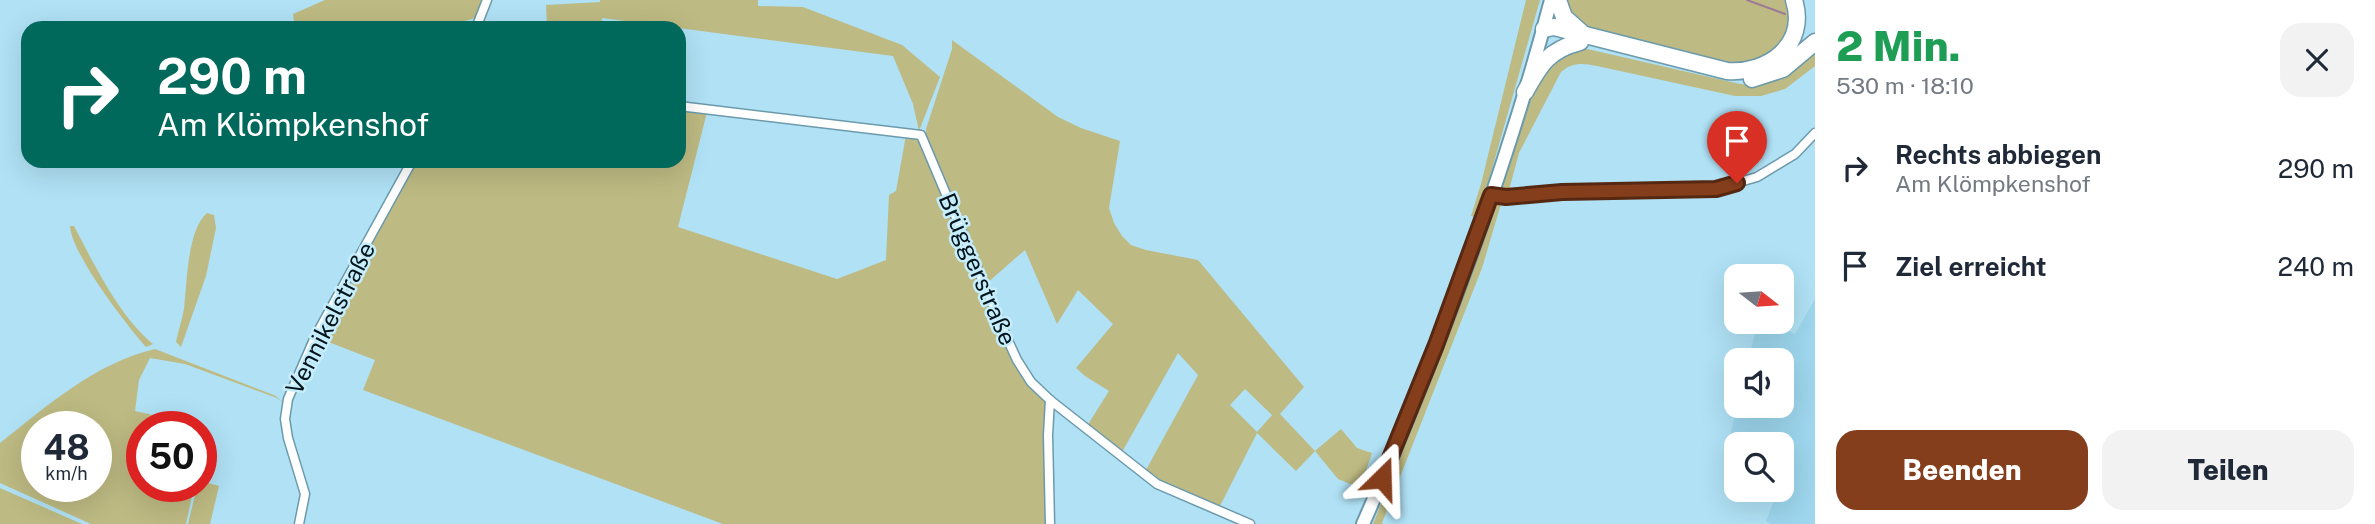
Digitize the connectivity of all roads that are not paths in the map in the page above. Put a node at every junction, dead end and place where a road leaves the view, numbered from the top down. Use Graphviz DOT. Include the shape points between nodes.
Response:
graph roads {
  1 [pos="487,0"];
  2 [pos="1551,0"];
  3 [pos="1559,0"];
  4 [pos="1794,0"];
  5 [pos="479,21"];
  6 [pos="1544,29"];
  7 [pos="1584,39"];
  8 [pos="1815,42"];
  9 [pos="1525,92"];
  10 [pos="686,107"];
  11 [pos="1815,133"];
  12 [pos="408,168"];
  13 [pos="1491,195"];
  14 [pos="1050,400"];
  15 [pos="299,524"];
  16 [pos="1050,524"];
  17 [pos="1250,524"];
  18 [pos="1363,524"];
  1 -- 5 [label="street"];
  2 -- 6 [label="main road"];
  3 -- 7 [label="highway" via="1564,17"];
  4 -- 7 [label="highway" via="1797,16 1789,43 1776,58 1747,71 1727,71"];
  6 -- 7 [label="highway" via="1554,27"];
  6 -- 9 [label="main road"];
  7 -- 8 [label="highway" via="1749,79 1783,69"];
  7 -- 9 [label="highway" via="1546,58"];
  9 -- 13 [label="main road"];
  10 -- 14 [label="street, Brüggerstraße" via="921,135 1017,360"];
  11 -- 13 [label="street" via="1795,154 1757,177 1716,189"];
  12 -- 15 [label="street, Vennikelstraße" via="315,337 288,399 288,438 305,494"];
  13 -- 18 [label="main road"];
  14 -- 16 [label="street"];
  14 -- 17 [label="street, Brüggerstraße" via="1157,484"];
}
